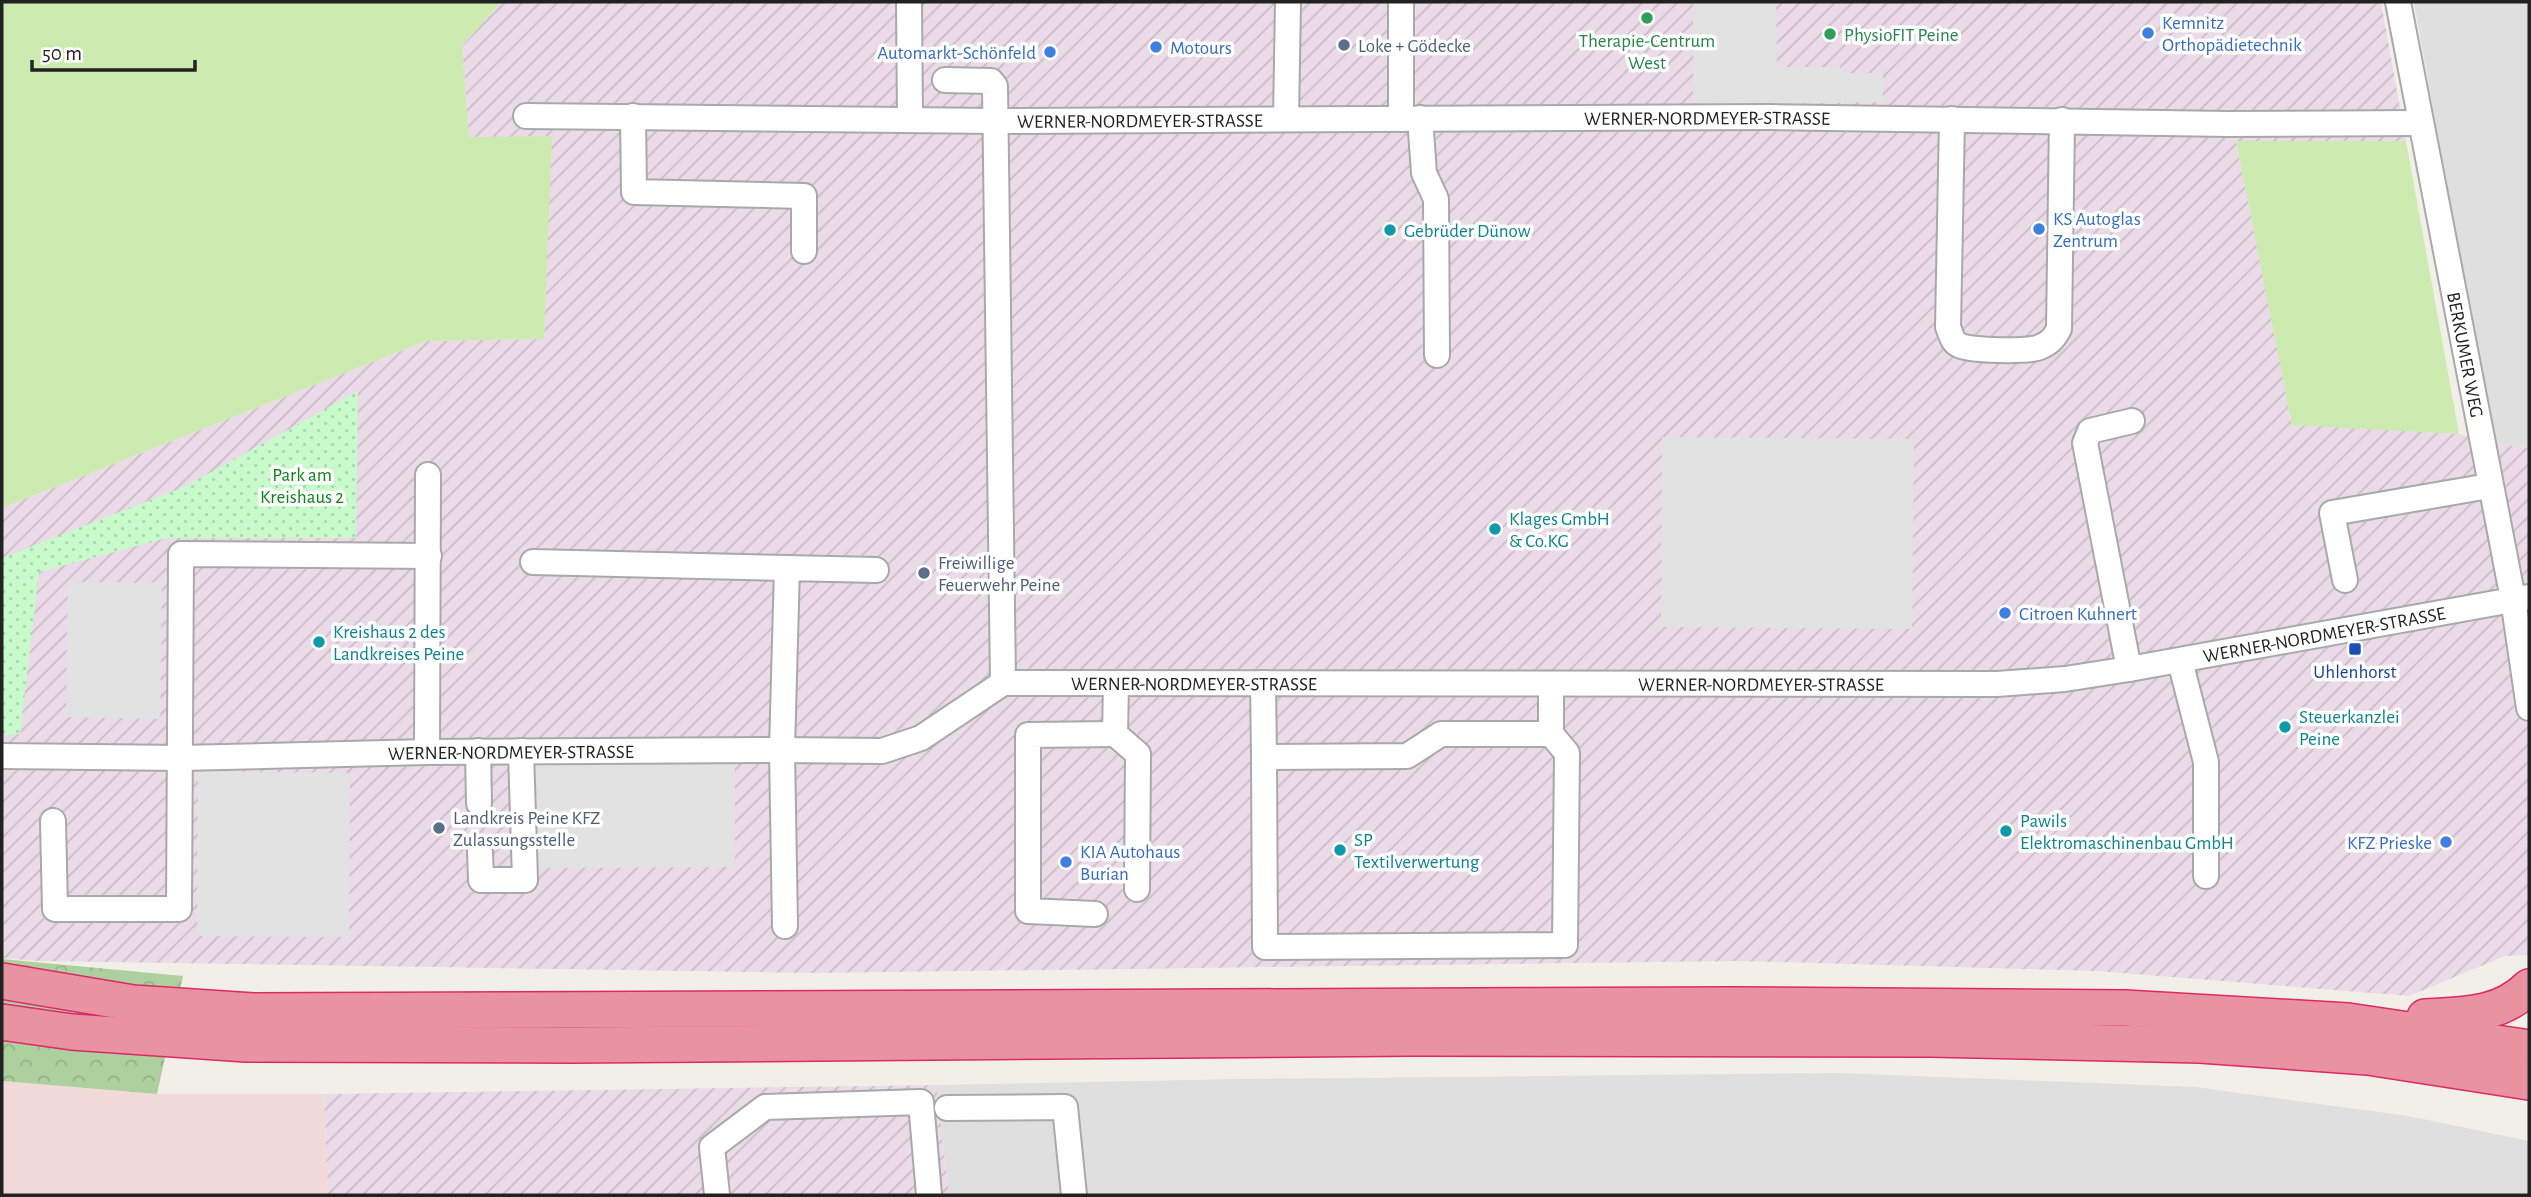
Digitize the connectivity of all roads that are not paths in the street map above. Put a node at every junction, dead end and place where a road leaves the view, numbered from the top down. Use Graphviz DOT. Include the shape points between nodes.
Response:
graph roads {
  1 [pos="909,2"];
  2 [pos="1288,2"];
  3 [pos="1401,2"];
  4 [pos="2398,2"];
  5 [pos="945,80"];
  6 [pos="526,116"];
  7 [pos="633,117"];
  8 [pos="910,119"];
  9 [pos="1286,119"];
  10 [pos="1410,119"];
  11 [pos="1952,119"];
  12 [pos="2062,120"];
  13 [pos="995,121"];
  14 [pos="2420,123"];
  15 [pos="804,251"];
  16 [pos="1437,355"];
  17 [pos="2132,421"];
  18 [pos="428,475"];
  19 [pos="2489,486"];
  20 [pos="429,556"];
  21 [pos="533,562"];
  22 [pos="787,568"];
  23 [pos="876,570"];
  24 [pos="2345,580"];
  25 [pos="2521,598"];
  26 [pos="2180,661"];
  27 [pos="2129,670"];
  28 [pos="1003,683"];
  29 [pos="1263,683"];
  30 [pos="1116,684"];
  31 [pos="1551,684"];
  32 [pos="2529,708"];
  33 [pos="1115,734"];
  34 [pos="1551,734"];
  35 [pos="782,750"];
  36 [pos="478,751"];
  37 [pos="521,751"];
  38 [pos="427,752"];
  39 [pos="2,755"];
  40 [pos="1264,757"];
  41 [pos="181,758"];
  42 [pos="480,803"];
  43 [pos="53,821"];
  44 [pos="480,852"];
  45 [pos="2206,876"];
  46 [pos="1137,889"];
  47 [pos="1095,914"];
  48 [pos="785,926"];
  49 [pos="2,981"];
  50 [pos="2529,987"];
  51 [pos="2348,1021"];
  52 [pos="2,1022"];
  53 [pos="2529,1048"];
  54 [pos="2529,1082"];
  55 [pos="947,1108"];
  56 [pos="717,1195"];
  57 [pos="929,1195"];
  58 [pos="1074,1195"];
  1 -- 8 [label="street"];
  2 -- 9 [label="street"];
  3 -- 10 [label="street"];
  4 -- 14 [label="street, BERKUMER WEG"];
  5 -- 13 [label="street" via="991,81"];
  6 -- 7 [label="street, WERNER-NORDMEYER-STRASSE"];
  7 -- 8 [label="street, WERNER-NORDMEYER-STRASSE"];
  7 -- 15 [label="street" via="634,191 804,197"];
  8 -- 13 [label="street, WERNER-NORDMEYER-STRASSE"];
  9 -- 10 [label="street, WERNER-NORDMEYER-STRASSE"];
  9 -- 13 [label="street, WERNER-NORDMEYER-STRASSE"];
  10 -- 11 [label="street, WERNER-NORDMEYER-STRASSE"];
  10 -- 16 [label="street" via="1436,199"];
  11 -- 12 [label="street, WERNER-NORDMEYER-STRASSE"];
  11 -- 12 [label="street" via="1948,327 1953,341 1973,350 2037,349 2053,340 2059,329"];
  12 -- 14 [label="street, WERNER-NORDMEYER-STRASSE"];
  13 -- 28 [label="street, WERNER-NORDMEYER-STRASSE"];
  14 -- 19 [label="street, BERKUMER WEG"];
  17 -- 27 [label="street" via="2090,431 2085,443"];
  18 -- 20 [label="street"];
  19 -- 24 [label="street" via="2332,513"];
  19 -- 25 [label="street, BERKUMER WEG"];
  20 -- 38 [label="street"];
  20 -- 41 [label="street" via="181,554"];
  21 -- 22 [label="street"];
  22 -- 23 [label="street"];
  22 -- 35 [label="street"];
  25 -- 26 [label="street, WERNER-NORDMEYER-STRASSE"];
  25 -- 32 [label="street, BERKUMER WEG"];
  26 -- 27 [label="street, WERNER-NORDMEYER-STRASSE"];
  26 -- 45 [label="street" via="2206,762"];
  27 -- 31 [label="street, WERNER-NORDMEYER-STRASSE" via="1997,684"];
  28 -- 30 [label="street, WERNER-NORDMEYER-STRASSE"];
  28 -- 35 [label="street, WERNER-NORDMEYER-STRASSE" via="921,738 882,751"];
  29 -- 30 [label="street, WERNER-NORDMEYER-STRASSE"];
  29 -- 31 [label="street, WERNER-NORDMEYER-STRASSE"];
  29 -- 40 [label="street"];
  30 -- 33 [label="street"];
  31 -- 34 [label="street"];
  33 -- 46 [label="street" via="1138,754"];
  33 -- 47 [label="street" via="1028,736 1028,911"];
  34 -- 40 [label="street" via="1441,734 1407,756"];
  34 -- 40 [label="street" via="1567,753 1566,946 1265,947"];
  35 -- 37 [label="street, WERNER-NORDMEYER-STRASSE"];
  35 -- 48 [label="street"];
  36 -- 37 [label="street, WERNER-NORDMEYER-STRASSE"];
  36 -- 38 [label="street, WERNER-NORDMEYER-STRASSE"];
  36 -- 42 [label="street"];
  37 -- 44 [label="street" via="525,880 481,880"];
  38 -- 41 [label="street, WERNER-NORDMEYER-STRASSE"];
  39 -- 41 [label="street, WERNER-NORDMEYER-STRASSE"];
  41 -- 43 [label="street" via="178,909 55,909"];
  49 -- 51 [label="highway" via="133,1003 253,1011 1747,1005 2125,1008"];
  50 -- 51 [label="highway" via="2514,1000 2486,1012"];
  51 -- 53 [label="highway"];
  52 -- 54 [label="highway" via="72,1032 246,1044 1456,1038 1930,1039 2186,1045 2368,1057"];
  55 -- 58 [label="street" via="1065,1107"];
  56 -- 57 [label="street" via="712,1147 765,1107 921,1102"];
}
